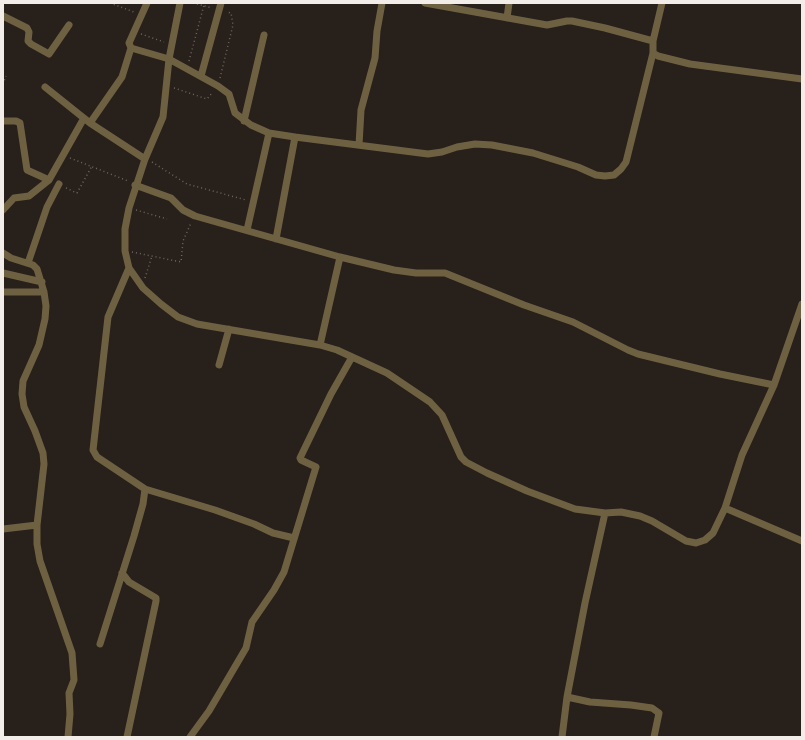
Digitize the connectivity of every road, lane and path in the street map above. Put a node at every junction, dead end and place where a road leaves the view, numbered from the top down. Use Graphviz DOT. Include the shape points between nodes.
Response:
graph roads {
  1 [pos="110,3"];
  2 [pos="146,3"];
  3 [pos="180,3"];
  4 [pos="193,3"];
  5 [pos="382,3"];
  6 [pos="425,3"];
  7 [pos="509,3"];
  8 [pos="662,3"];
  9 [pos="220,7"];
  10 [pos="142,15"];
  11 [pos="3,16"];
  12 [pos="507,18"];
  13 [pos="69,25"];
  14 [pos="134,32"];
  15 [pos="264,35"];
  16 [pos="653,42"];
  17 [pos="171,45"];
  18 [pos="131,48"];
  19 [pos="653,53"];
  20 [pos="169,59"];
  21 [pos="187,68"];
  22 [pos="6,76"];
  23 [pos="201,76"];
  24 [pos="802,79"];
  25 [pos="3,84"];
  26 [pos="166,86"];
  27 [pos="218,86"];
  28 [pos="45,87"];
  29 [pos="84,118"];
  30 [pos="3,121"];
  31 [pos="244,121"];
  32 [pos="90,123"];
  33 [pos="268,132"];
  34 [pos="295,137"];
  35 [pos="359,145"];
  36 [pos="63,155"];
  37 [pos="145,158"];
  38 [pos="92,166"];
  39 [pos="49,180"];
  40 [pos="59,184"];
  41 [pos="136,184"];
  42 [pos="253,202"];
  43 [pos="129,208"];
  44 [pos="3,210"];
  45 [pos="195,216"];
  46 [pos="167,219"];
  47 [pos="247,230"];
  48 [pos="276,239"];
  49 [pos="124,251"];
  50 [pos="3,253"];
  51 [pos="152,256"];
  52 [pos="340,257"];
  53 [pos="28,263"];
  54 [pos="129,268"];
  55 [pos="3,273"];
  56 [pos="42,282"];
  57 [pos="143,288"];
  58 [pos="3,292"];
  59 [pos="44,292"];
  60 [pos="802,304"];
  61 [pos="229,330"];
  62 [pos="320,345"];
  63 [pos="352,357"];
  64 [pos="219,365"];
  65 [pos="774,385"];
  66 [pos="145,489"];
  67 [pos="725,508"];
  68 [pos="605,513"];
  69 [pos="37,525"];
  70 [pos="3,529"];
  71 [pos="294,538"];
  72 [pos="802,541"];
  73 [pos="122,573"];
  74 [pos="100,644"];
  75 [pos="567,697"];
  76 [pos="68,737"];
  77 [pos="127,737"];
  78 [pos="190,737"];
  79 [pos="562,737"];
  80 [pos="654,737"];
  1 -- 10 [label="path"];
  2 -- 10 [label="street"];
  3 -- 17 [label="street"];
  4 -- 21 [label="path" via="204,5"];
  5 -- 35 [label="street" via="375,58 361,110"];
  6 -- 12 [label="street"];
  7 -- 12 [label="street"];
  8 -- 16 [label="street"];
  9 -- 23 [label="street"];
  9 -- 27 [label="path" via="231,13 233,25"];
  10 -- 14 [label="street"];
  11 -- 13 [label="street" via="27,28 30,32 28,41 49,54"];
  12 -- 16 [label="street" via="547,25 572,21"];
  14 -- 17 [label="path"];
  14 -- 18 [label="street" via="129,43"];
  15 -- 31 [label="street"];
  16 -- 19 [label="street"];
  17 -- 20 [label="street"];
  18 -- 20 [label="street"];
  18 -- 32 [label="street" via="122,77"];
  19 -- 24 [label="street" via="690,64"];
  19 -- 35 [label="street" via="626,162 614,175 596,174 533,153 492,145 476,144 428,154"];
  20 -- 21 [label="street"];
  20 -- 26 [label="street"];
  21 -- 23 [label="street"];
  22 -- 25 [label="path"];
  23 -- 27 [label="street"];
  26 -- 27 [label="path" via="207,99"];
  26 -- 37 [label="street" via="163,117"];
  27 -- 31 [label="street" via="229,94 235,113"];
  28 -- 29 [label="street"];
  29 -- 32 [label="street"];
  29 -- 36 [label="street"];
  30 -- 39 [label="street" via="20,123 27,170"];
  31 -- 33 [label="street"];
  32 -- 37 [label="street"];
  33 -- 34 [label="street"];
  33 -- 42 [label="street"];
  34 -- 35 [label="street"];
  34 -- 48 [label="street"];
  36 -- 38 [label="path"];
  36 -- 39 [label="street"];
  37 -- 41 [label="street"];
  37 -- 42 [label="path" via="187,184"];
  38 -- 40 [label="path" via="77,193"];
  38 -- 41 [label="path"];
  39 -- 44 [label="street" via="29,196 14,198"];
  40 -- 53 [label="street" via="47,207"];
  41 -- 43 [label="street"];
  41 -- 45 [label="street" via="171,198 183,210"];
  42 -- 47 [label="street"];
  43 -- 46 [label="path"];
  43 -- 49 [label="street"];
  45 -- 47 [label="street"];
  45 -- 51 [label="path" via="183,241 181,262"];
  47 -- 48 [label="street"];
  48 -- 52 [label="street"];
  49 -- 51 [label="path"];
  49 -- 54 [label="street"];
  50 -- 53 [label="street"];
  51 -- 57 [label="path"];
  52 -- 62 [label="street"];
  52 -- 65 [label="street" via="394,270 445,273 573,322 638,354"];
  53 -- 56 [label="street" via="34,265"];
  54 -- 57 [label="street"];
  54 -- 66 [label="street" via="108,317 93,450 97,457"];
  55 -- 56 [label="street"];
  56 -- 59 [label="street"];
  57 -- 61 [label="street" via="178,317 197,324"];
  58 -- 59 [label="street"];
  59 -- 69 [label="street" via="46,319 39,345 23,382 22,394 24,407 43,453"];
  60 -- 65 [label="street"];
  61 -- 62 [label="street"];
  61 -- 64 [label="street"];
  62 -- 63 [label="street"];
  63 -- 68 [label="street" via="387,373 430,402 442,415 461,457 466,462 552,501 575,509"];
  63 -- 71 [label="street" via="300,458 316,467"];
  65 -- 67 [label="street" via="742,455"];
  66 -- 71 [label="street"];
  66 -- 73 [label="street" via="143,504"];
  67 -- 68 [label="street" via="713,533 696,543 686,541 640,516 621,512"];
  67 -- 72 [label="street"];
  68 -- 75 [label="street"];
  69 -- 70 [label="street"];
  69 -- 76 [label="street" via="40,561 72,653 74,680 69,693"];
  71 -- 78 [label="street" via="287,564 278,583 252,622 246,648 212,707"];
  73 -- 74 [label="street"];
  73 -- 77 [label="street" via="129,582 156,598"];
  75 -- 79 [label="street"];
  75 -- 80 [label="street" via="590,702 652,708 659,712"];
}
